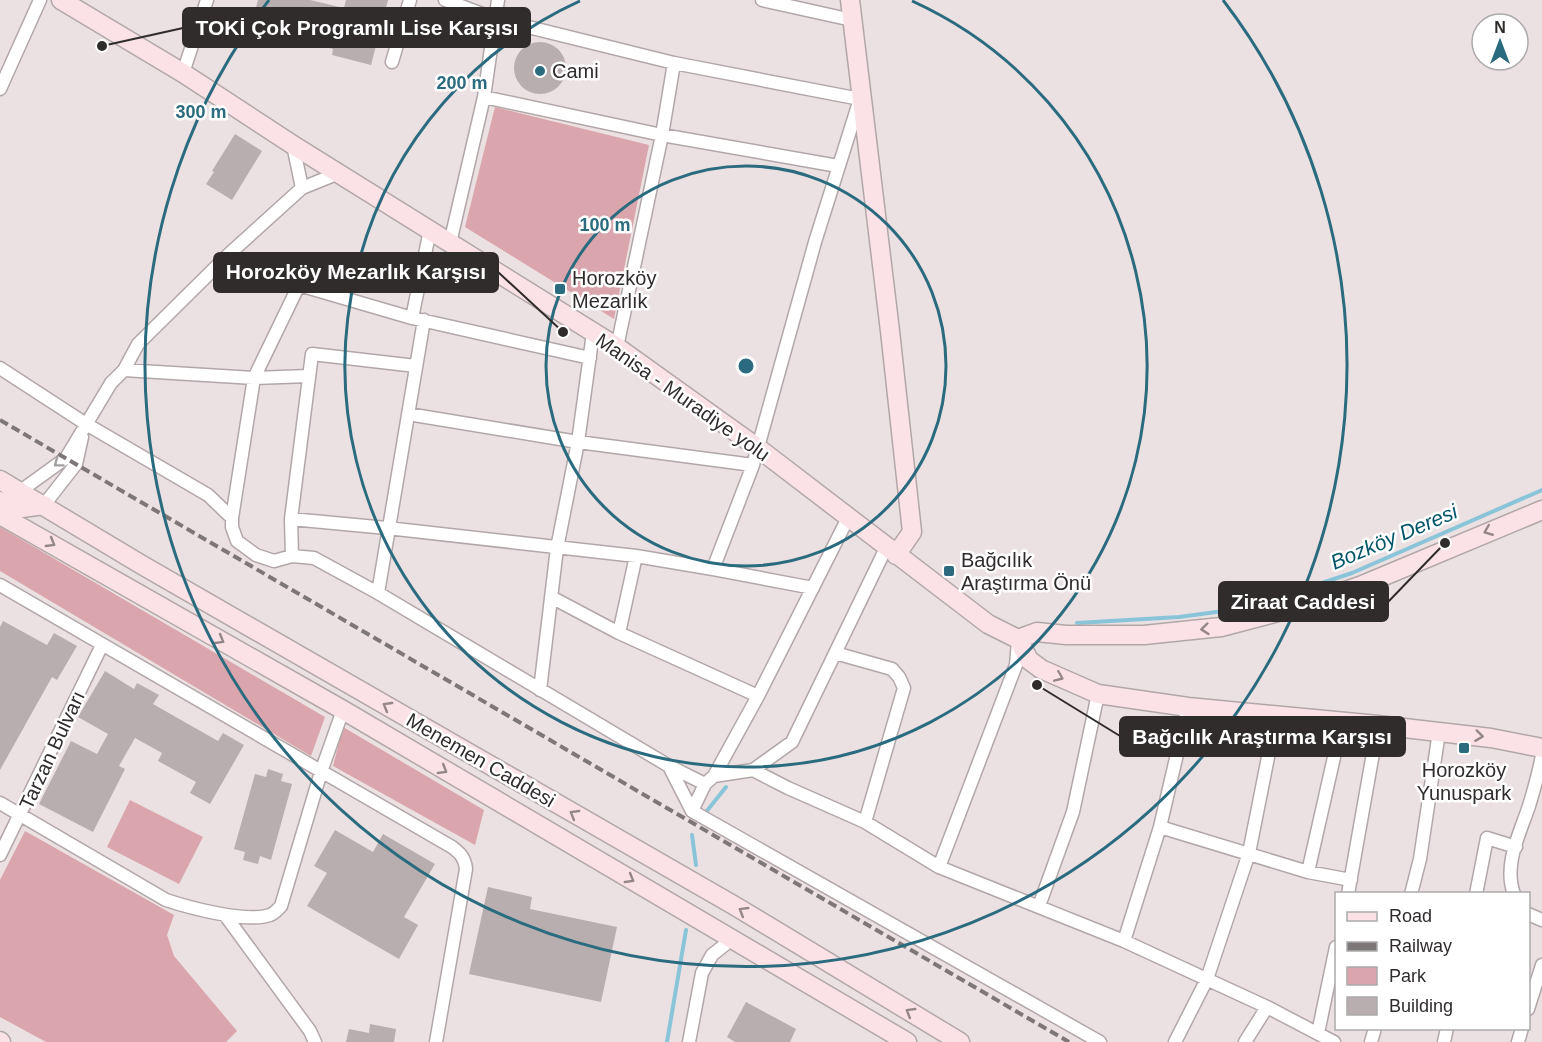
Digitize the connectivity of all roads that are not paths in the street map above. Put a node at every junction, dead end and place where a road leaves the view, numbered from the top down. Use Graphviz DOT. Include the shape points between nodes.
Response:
graph roads {
  1 [pos="40,0"];
  2 [pos="61,0"];
  3 [pos="207,0"];
  4 [pos="410,0"];
  5 [pos="445,0"];
  6 [pos="498,0"];
  7 [pos="762,0"];
  8 [pos="850,0"];
  9 [pos="496,19"];
  10 [pos="852,20"];
  11 [pos="392,62"];
  12 [pos="674,63"];
  13 [pos="183,73"];
  14 [pos="1,84"];
  15 [pos="484,97"];
  16 [pos="860,99"];
  17 [pos="663,135"];
  18 [pos="293,145"];
  19 [pos="838,166"];
  20 [pos="339,173"];
  21 [pos="302,188"];
  22 [pos="430,230"];
  23 [pos="450,243"];
  24 [pos="228,255"];
  25 [pos="299,285"];
  26 [pos="418,319"];
  27 [pos="593,333"];
  28 [pos="617,347"];
  29 [pos="590,358"];
  30 [pos="416,366"];
  31 [pos="0,368"];
  32 [pos="124,370"];
  33 [pos="309,376"];
  34 [pos="254,378"];
  35 [pos="408,414"];
  36 [pos="86,424"];
  37 [pos="578,442"];
  38 [pos="756,457"];
  39 [pos="0,480"];
  40 [pos="19,492"];
  41 [pos="0,501"];
  42 [pos="44,505"];
  43 [pos="1542,510"];
  44 [pos="0,515"];
  45 [pos="232,518"];
  46 [pos="848,518"];
  47 [pos="291,519"];
  48 [pos="387,528"];
  49 [pos="557,548"];
  50 [pos="891,552"];
  51 [pos="292,556"];
  52 [pos="636,556"];
  53 [pos="713,568"];
  54 [pos="0,585"];
  55 [pos="813,588"];
  56 [pos="378,592"];
  57 [pos="550,597"];
  58 [pos="619,633"];
  59 [pos="1018,639"];
  60 [pos="102,645"];
  61 [pos="835,653"];
  62 [pos="540,690"];
  63 [pos="1098,694"];
  64 [pos="758,696"];
  65 [pos="1188,708"];
  66 [pos="343,710"];
  67 [pos="1276,717"];
  68 [pos="1342,722"];
  69 [pos="1378,725"];
  70 [pos="1439,732"];
  71 [pos="1542,748"];
  72 [pos="1542,755"];
  73 [pos="669,766"];
  74 [pos="753,770"];
  75 [pos="321,771"];
  76 [pos="710,780"];
  77 [pos="0,803"];
  78 [pos="692,811"];
  79 [pos="21,814"];
  80 [pos="865,822"];
  81 [pos="1160,827"];
  82 [pos="1516,847"];
  83 [pos="1250,853"];
  84 [pos="0,855"];
  85 [pos="939,867"];
  86 [pos="1308,872"];
  87 [pos="1351,880"];
  88 [pos="1348,892"];
  89 [pos="1412,892"];
  90 [pos="1476,892"];
  91 [pos="1514,892"];
  92 [pos="1039,906"];
  93 [pos="225,915"];
  94 [pos="732,939"];
  95 [pos="1124,941"];
  96 [pos="1335,952"];
  97 [pos="1542,965"];
  98 [pos="1207,979"];
  99 [pos="1530,1003"];
  100 [pos="1267,1007"];
  101 [pos="1318,1033"];
  102 [pos="315,1042"];
  103 [pos="435,1042"];
  104 [pos="689,1042"];
  105 [pos="907,1042"];
  106 [pos="960,1042"];
  107 [pos="1100,1042"];
  108 [pos="1175,1042"];
  109 [pos="1245,1042"];
  110 [pos="1334,1042"];
  1 -- 14 [label="street"];
  2 -- 13 [label="main road, Manisa - Muradiye yolu"];
  3 -- 13 [label="street"];
  4 -- 11 [label="street"];
  5 -- 9 [label="street"];
  6 -- 9 [label="street"];
  7 -- 10 [label="street"];
  8 -- 10 [label="main road"];
  9 -- 12 [label="street"];
  9 -- 15 [label="street"];
  10 -- 16 [label="main road"];
  12 -- 16 [label="street"];
  12 -- 17 [label="street"];
  13 -- 18 [label="main road, Manisa - Muradiye yolu"];
  15 -- 17 [label="street"];
  15 -- 23 [label="street"];
  16 -- 19 [label="street"];
  16 -- 50 [label="main road" via="912,532"];
  17 -- 19 [label="street"];
  17 -- 28 [label="street"];
  18 -- 20 [label="main road, Manisa - Muradiye yolu"];
  18 -- 21 [label="street"];
  19 -- 38 [label="street"];
  20 -- 21 [label="street"];
  20 -- 22 [label="main road, Manisa - Muradiye yolu"];
  21 -- 24 [label="street"];
  22 -- 23 [label="main road, Manisa - Muradiye yolu"];
  22 -- 26 [label="street"];
  23 -- 27 [label="main road, Manisa - Muradiye yolu"];
  24 -- 25 [label="street"];
  24 -- 32 [label="street" via="138,344"];
  25 -- 26 [label="street"];
  25 -- 34 [label="street"];
  26 -- 29 [label="street"];
  26 -- 30 [label="street"];
  27 -- 28 [label="main road, Manisa - Muradiye yolu"];
  27 -- 29 [label="street"];
  28 -- 38 [label="main road, Manisa - Muradiye yolu"];
  29 -- 37 [label="street"];
  30 -- 33 [label="street" via="312,354"];
  30 -- 35 [label="street"];
  31 -- 36 [label="street"];
  32 -- 34 [label="street"];
  32 -- 36 [label="street" via="111,383"];
  33 -- 34 [label="street"];
  33 -- 47 [label="street"];
  34 -- 45 [label="street"];
  35 -- 37 [label="street"];
  35 -- 48 [label="street"];
  36 -- 40 [label="street, one-way" via="66,458"];
  36 -- 42 [label="street" via="76,464"];
  36 -- 45 [label="street" via="207,495"];
  37 -- 38 [label="street"];
  37 -- 49 [label="street"];
  38 -- 46 [label="main road, Manisa - Muradiye yolu"];
  38 -- 53 [label="street"];
  39 -- 40 [label="main road, Menemen Caddesi"];
  40 -- 42 [label="main road, Menemen Caddesi"];
  41 -- 42 [label="main road" via="22,508"];
  106 -- 42 [label="main road, Menemen Caddesi, one-way" via="735,906"];
  43 -- 59 [label="main road, one-way" via="1360,586 1297,608 1221,627 1144,635 1037,632"];
  44 -- 66 [label="main road, Menemen Caddesi, one-way"];
  45 -- 51 [label="street" via="237,541 256,555 274,561"];
  46 -- 50 [label="main road, Manisa - Muradiye yolu"];
  46 -- 55 [label="street"];
  47 -- 48 [label="street"];
  47 -- 51 [label="street"];
  48 -- 49 [label="street"];
  48 -- 56 [label="street"];
  49 -- 52 [label="street"];
  49 -- 57 [label="street"];
  50 -- 59 [label="main road, Manisa - Muradiye yolu" via="988,624"];
  50 -- 61 [label="street"];
  51 -- 56 [label="street" via="314,558"];
  52 -- 53 [label="street"];
  52 -- 58 [label="street"];
  53 -- 55 [label="street"];
  54 -- 60 [label="street"];
  55 -- 64 [label="street"];
  56 -- 62 [label="street"];
  57 -- 58 [label="street"];
  57 -- 62 [label="street"];
  58 -- 64 [label="street"];
  59 -- 63 [label="main road, one-way" via="1029,660 1041,669"];
  59 -- 85 [label="street" via="1016,665"];
  60 -- 75 [label="street"];
  60 -- 79 [label="street, Tarzan Bulvarı"];
  61 -- 74 [label="street" via="792,742"];
  61 -- 80 [label="street" via="892,669 904,688"];
  62 -- 73 [label="street"];
  63 -- 65 [label="main road"];
  63 -- 92 [label="street" via="1073,812"];
  64 -- 76 [label="street"];
  65 -- 67 [label="main road"];
  65 -- 81 [label="street"];
  66 -- 75 [label="street"];
  66 -- 94 [label="main road, Menemen Caddesi, one-way"];
  67 -- 68 [label="main road"];
  67 -- 83 [label="street"];
  68 -- 69 [label="main road"];
  68 -- 86 [label="street"];
  69 -- 70 [label="main road"];
  69 -- 87 [label="street"];
  70 -- 71 [label="main road, one-way"];
  70 -- 89 [label="street"];
  72 -- 82 [label="street"];
  73 -- 76 [label="street"];
  73 -- 78 [label="street"];
  74 -- 76 [label="street"];
  74 -- 80 [label="street"];
  75 -- 93 [label="street" via="281,906 273,914 262,916"];
  75 -- 103 [label="street" via="452,847 465,861"];
  76 -- 78 [label="street"];
  77 -- 79 [label="street"];
  78 -- 107 [label="street"];
  79 -- 84 [label="street, Tarzan Bulvarı"];
  79 -- 93 [label="street" via="166,900"];
  80 -- 85 [label="street"];
  81 -- 83 [label="street"];
  81 -- 95 [label="street"];
  82 -- 90 [label="street" via="1487,838"];
  82 -- 91 [label="street" via="1510,874"];
  83 -- 86 [label="street"];
  83 -- 98 [label="street"];
  85 -- 92 [label="street"];
  86 -- 87 [label="street"];
  87 -- 88 [label="street"];
  92 -- 95 [label="street"];
  93 -- 102 [label="street"];
  94 -- 104 [label="street" via="712,955 702,973"];
  94 -- 105 [label="main road, Menemen Caddesi"];
  95 -- 98 [label="street"];
  96 -- 101 [label="street"];
  97 -- 99 [label="street"];
  98 -- 100 [label="street"];
  98 -- 108 [label="street"];
  100 -- 101 [label="street"];
  100 -- 109 [label="street"];
  101 -- 110 [label="street"];
}
